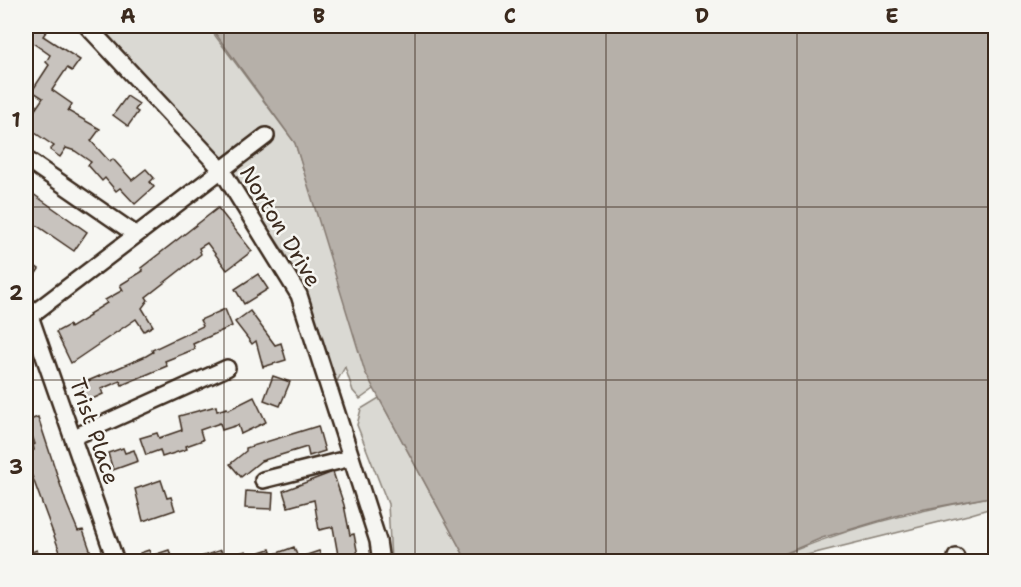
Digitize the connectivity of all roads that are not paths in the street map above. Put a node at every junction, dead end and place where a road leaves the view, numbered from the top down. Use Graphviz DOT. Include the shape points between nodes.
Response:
graph roads {
  1 [pos="87,26"];
  2 [pos="266,136"];
  3 [pos="26,159"];
  4 [pos="221,169"];
  5 [pos="135,234"];
  6 [pos="28,318"];
  7 [pos="227,368"];
  8 [pos="74,437"];
  9 [pos="351,458"];
  10 [pos="263,480"];
  11 [pos="116,561"];
  12 [pos="381,561"];
  1 -- 4 [label="street, Norton Drive"];
  2 -- 4 [label="street"];
  3 -- 5 [label="street"];
  4 -- 5 [label="street"];
  4 -- 9 [label="street, Norton Drive" via="299,295"];
  5 -- 6 [label="street"];
  6 -- 8 [label="street, Trist Place"];
  7 -- 8 [label="street"];
  8 -- 11 [label="street, Trist Place"];
  9 -- 10 [label="street"];
  9 -- 12 [label="street, Norton Drive"];
}
